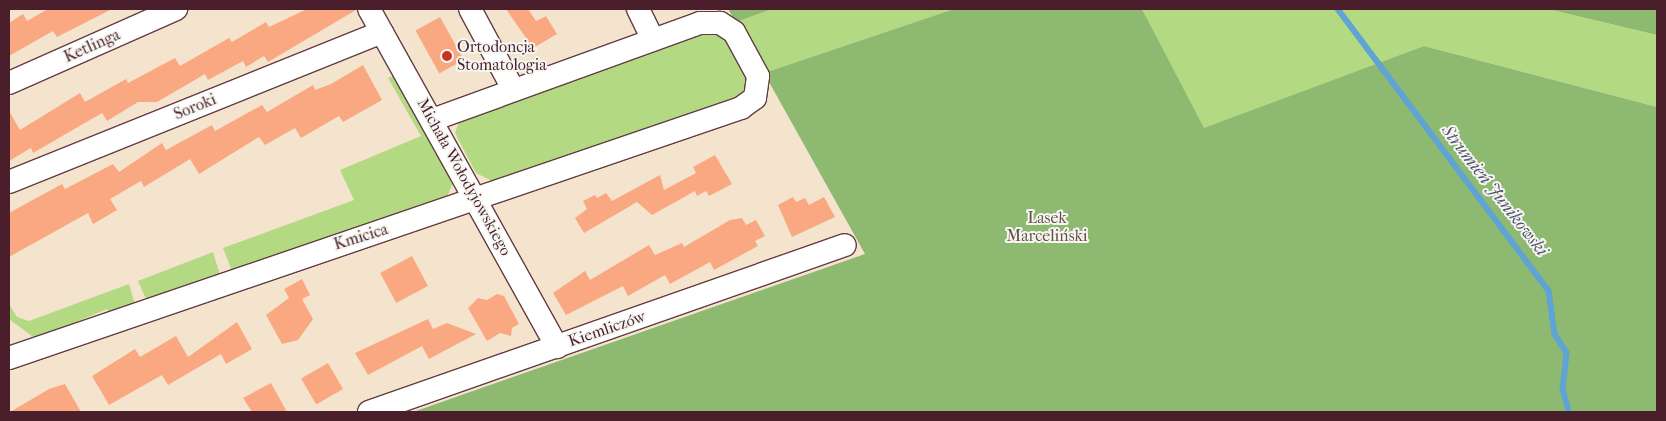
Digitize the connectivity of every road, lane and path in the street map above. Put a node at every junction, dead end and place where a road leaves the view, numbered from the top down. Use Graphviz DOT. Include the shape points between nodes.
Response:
graph roads {
  1 [pos="176,9"];
  2 [pos="369,9"];
  3 [pos="470,9"];
  4 [pos="638,9"];
  5 [pos="382,32"];
  6 [pos="653,40"];
  7 [pos="9,83"];
  8 [pos="513,89"];
  9 [pos="432,120"];
  10 [pos="9,182"];
  11 [pos="478,200"];
  12 [pos="845,245"];
  13 [pos="557,347"];
  14 [pos="10,355"];
  15 [pos="369,412"];
  1 -- 7 [label="street, Ketlinga"];
  2 -- 5 [label="street, Michała Wołodyjowskiego"];
  3 -- 8 [label="street"];
  4 -- 6 [label="street"];
  5 -- 9 [label="street, Michała Wołodyjowskiego"];
  5 -- 10 [label="street, Soroki"];
  6 -- 8 [label="street, Kmicica"];
  6 -- 11 [label="street, Kmicica" via="710,22 728,27 758,76 759,88 748,104"];
  8 -- 9 [label="street, Kmicica"];
  9 -- 11 [label="street, Michała Wołodyjowskiego"];
  11 -- 13 [label="street, Michała Wołodyjowskiego"];
  11 -- 14 [label="street, Kmicica" via="252,272"];
  12 -- 13 [label="street, Kiemliczów"];
  13 -- 15 [label="street, Kiemliczów"];
}
